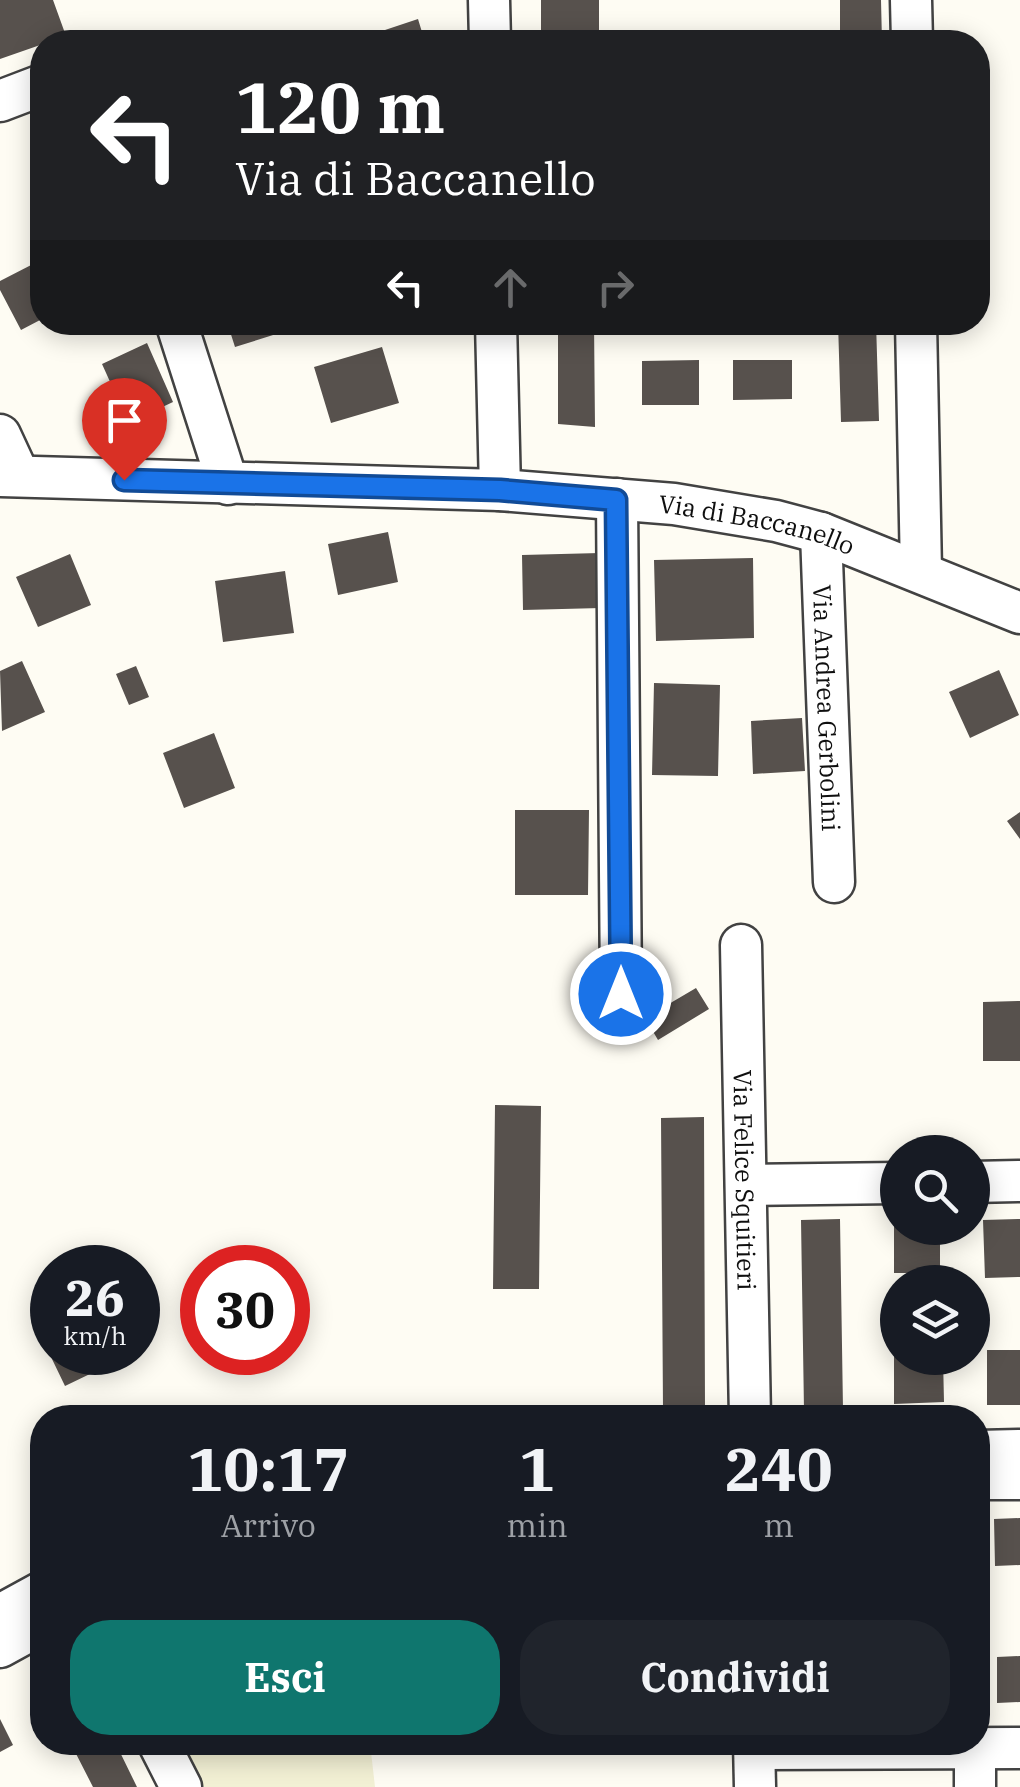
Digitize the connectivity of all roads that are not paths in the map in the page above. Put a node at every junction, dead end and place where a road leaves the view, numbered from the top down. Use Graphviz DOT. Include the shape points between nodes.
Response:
graph roads {
  1 [pos="489,0"];
  2 [pos="911,0"];
  3 [pos="490,30"];
  4 [pos="912,30"];
  5 [pos="30,90"];
  6 [pos="0,101"];
  7 [pos="180,335"];
  8 [pos="496,335"];
  9 [pos="916,335"];
  10 [pos="0,435"];
  11 [pos="10,476"];
  12 [pos="228,484"];
  13 [pos="500,490"];
  14 [pos="616,500"];
  15 [pos="821,534"];
  16 [pos="920,570"];
  17 [pos="1020,613"];
  18 [pos="834,882"];
  19 [pos="740,945"];
  20 [pos="621,994"];
  21 [pos="1020,1181"];
  22 [pos="990,1182"];
  23 [pos="880,1183"];
  24 [pos="746,1185"];
  25 [pos="750,1405"];
  26 [pos="1020,1450"];
  27 [pos="990,1451"];
  28 [pos="990,1479"];
  29 [pos="1020,1479"];
  30 [pos="30,1598"];
  31 [pos="0,1614"];
  32 [pos="30,1630"];
  33 [pos="0,1646"];
  34 [pos="1020,1748"];
  35 [pos="165,1755"];
  36 [pos="755,1759"];
  37 [pos="975,1767"];
  38 [pos="182,1787"];
  1 -- 3 [label="street"];
  2 -- 4 [label="street"];
  5 -- 6 [label="street"];
  7 -- 12 [label="street"];
  8 -- 13 [label="street"];
  9 -- 16 [label="street"];
  10 -- 11 [label="street"];
  11 -- 12 [label="street, Via di Baccanello"];
  12 -- 13 [label="street, Via di Baccanello"];
  13 -- 14 [label="street, Via di Baccanello"];
  14 -- 15 [label="street, Via di Baccanello" via="726,512"];
  14 -- 20 [label="street"];
  15 -- 16 [label="street, Via di Baccanello"];
  15 -- 18 [label="street, Via Andrea Gerbolini"];
  16 -- 17 [label="street, Via di Baccanello"];
  19 -- 24 [label="street, Via Felice Squitieri"];
  21 -- 22 [label="street"];
  23 -- 24 [label="street"];
  24 -- 25 [label="street, Via Felice Squitieri"];
  26 -- 27 [label="street"];
  28 -- 29 [label="street"];
  30 -- 31 [label="street"];
  32 -- 33 [label="street"];
  34 -- 37 [label="street"];
  35 -- 38 [label="street"];
  36 -- 37 [label="street"];
}
